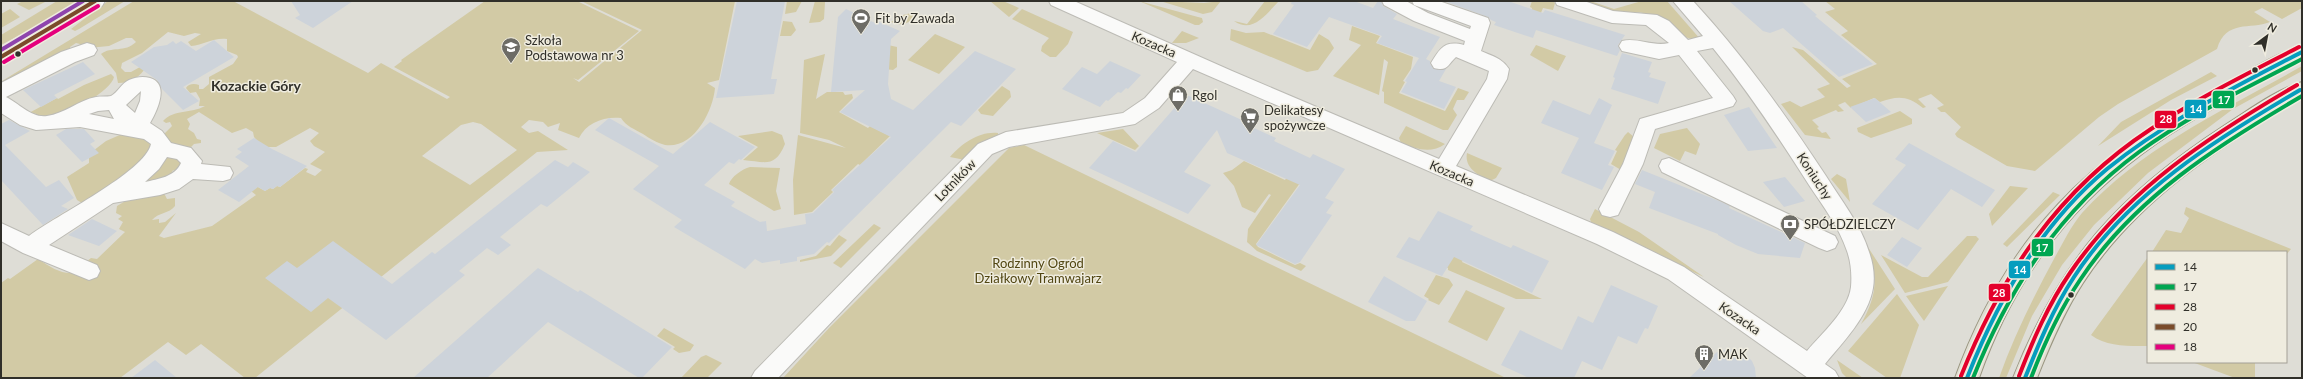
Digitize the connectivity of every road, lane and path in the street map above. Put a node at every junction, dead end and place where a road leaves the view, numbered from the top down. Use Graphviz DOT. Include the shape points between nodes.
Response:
graph roads {
  1 [pos="95,1"];
  2 [pos="1058,1"];
  3 [pos="1391,1"];
  4 [pos="1421,1"];
  5 [pos="1564,1"];
  6 [pos="1682,1"];
  7 [pos="1480,35"];
  8 [pos="1718,40"];
  9 [pos="1629,46"];
  10 [pos="1684,47"];
  11 [pos="87,50"];
  12 [pos="2302,52"];
  13 [pos="1,57"];
  14 [pos="1190,60"];
  15 [pos="1441,63"];
  16 [pos="2302,89"];
  17 [pos="1,92"];
  18 [pos="1759,92"];
  19 [pos="1726,101"];
  20 [pos="1,103"];
  21 [pos="115,104"];
  22 [pos="59,120"];
  23 [pos="150,136"];
  24 [pos="1669,166"];
  25 [pos="1444,170"];
  26 [pos="188,171"];
  27 [pos="223,173"];
  28 [pos="87,208"];
  29 [pos="1610,209"];
  30 [pos="1,231"];
  31 [pos="1827,242"];
  32 [pos="31,247"];
  33 [pos="90,271"];
  34 [pos="1810,365"];
  35 [pos="763,378"];
  36 [pos="1827,378"];
  37 [pos="1968,378"];
  38 [pos="2026,378"];
  1 -- 13 [label="street"];
  2 -- 14 [label="street, Kozacka"];
  3 -- 7 [label="street" via="1421,17"];
  4 -- 7 [label="street"];
  5 -- 10 [label="street" via="1612,17 1650,19 1662,26"];
  6 -- 8 [label="street, Koniuchy"];
  7 -- 15 [label="street" via="1453,49"];
  7 -- 25 [label="street" via="1499,73"];
  8 -- 10 [label="street"];
  8 -- 18 [label="street, Koniuchy"];
  9 -- 10 [label="street" via="1659,52"];
  10 -- 19 [label="street"];
  11 -- 17 [label="street" via="68,57"];
  12 -- 37 [label="main road" via="2168,125 2085,189 2051,227 2011,284 1983,337"];
  14 -- 25 [label="street, Kozacka"];
  14 -- 35 [label="street, Lotników" via="1159,97 1136,116 1105,124 1006,140 985,149"];
  16 -- 38 [label="main road" via="2262,111 2172,174 2112,229 2085,262 2067,290 2037,347"];
  18 -- 19 [label="street"];
  18 -- 34 [label="street, Koniuchy" via="1848,228 1863,262 1862,290 1854,313"];
  19 -- 29 [label="street" via="1647,124 1633,164"];
  20 -- 22 [label="street" via="37,124"];
  21 -- 22 [label="street" via="95,104"];
  21 -- 23 [label="street" via="120,114"];
  21 -- 23 [label="street" via="136,84 149,85 147,112"];
  22 -- 23 [label="street" via="80,120"];
  23 -- 26 [label="street" via="189,157 192,161"];
  23 -- 28 [label="street" via="141,174"];
  24 -- 31 [label="street"];
  25 -- 34 [label="street, Kozacka" via="1605,238 1676,274"];
  26 -- 27 [label="street"];
  26 -- 28 [label="street" via="160,187 119,195"];
  28 -- 32 [label="street"];
  30 -- 32 [label="street"];
  32 -- 33 [label="street"];
  34 -- 36 [label="street, Kozacka"];
}
